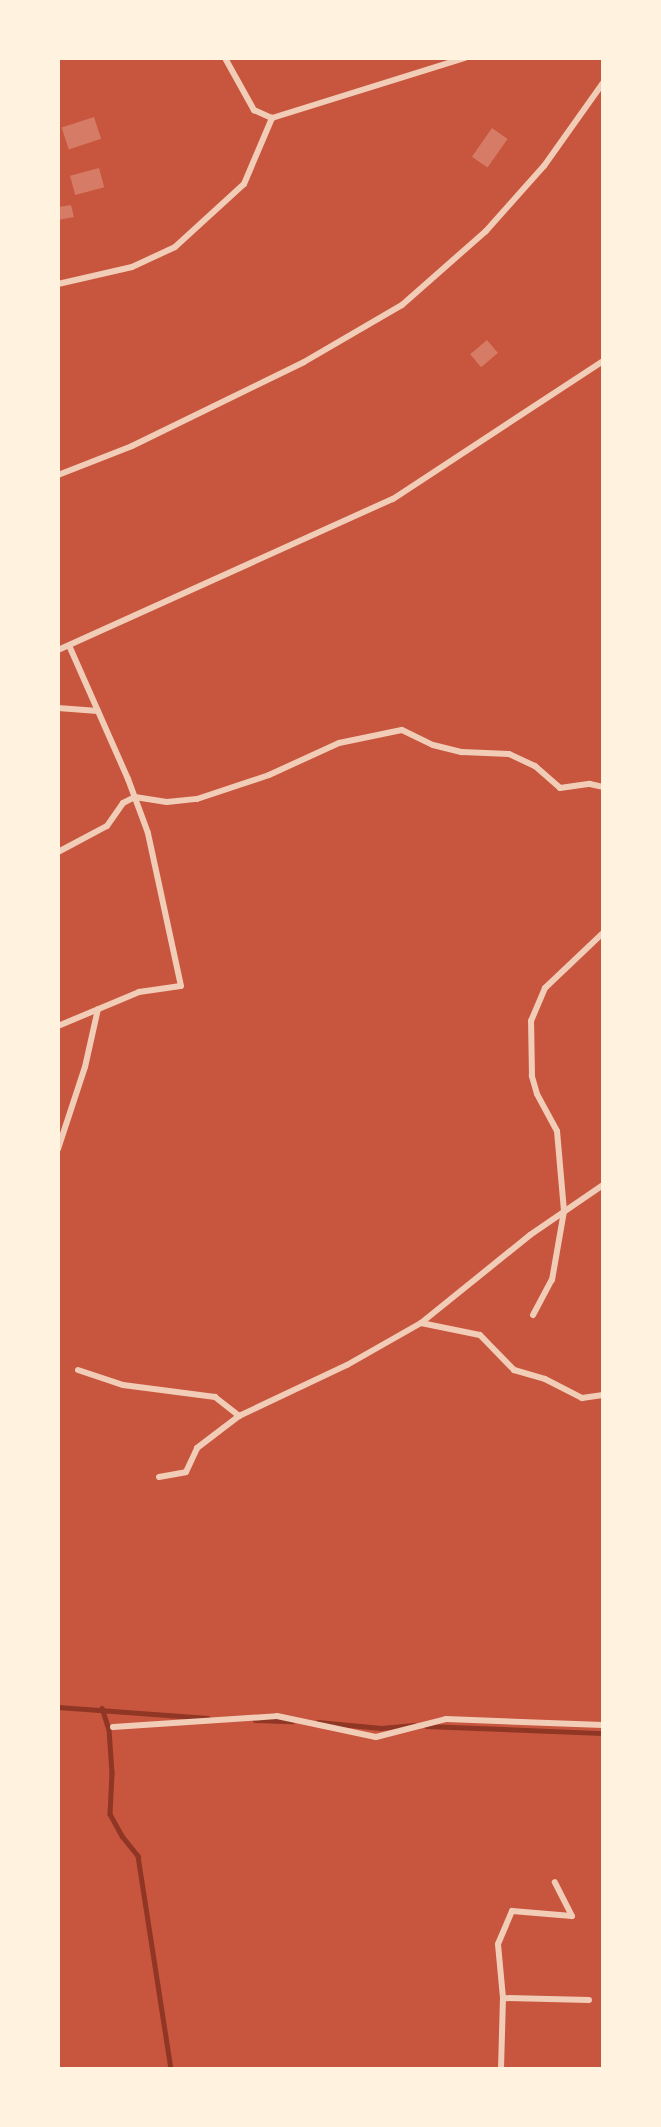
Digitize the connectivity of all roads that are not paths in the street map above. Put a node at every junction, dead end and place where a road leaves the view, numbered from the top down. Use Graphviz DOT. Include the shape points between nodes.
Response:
graph roads {
  1 [pos="225,58"];
  2 [pos="465,58"];
  3 [pos="603,83"];
  4 [pos="272,118"];
  5 [pos="58,284"];
  6 [pos="603,361"];
  7 [pos="58,475"];
  8 [pos="69,645"];
  9 [pos="58,650"];
  10 [pos="58,708"];
  11 [pos="98,711"];
  12 [pos="603,787"];
  13 [pos="135,797"];
  14 [pos="58,852"];
  15 [pos="603,933"];
  16 [pos="98,1009"];
  17 [pos="58,1026"];
  18 [pos="58,1149"];
  19 [pos="603,1185"];
  20 [pos="564,1211"];
  21 [pos="533,1315"];
  22 [pos="421,1322"];
  23 [pos="78,1370"];
  24 [pos="603,1395"];
  25 [pos="239,1416"];
  26 [pos="159,1477"];
  27 [pos="603,1725"];
  28 [pos="113,1727"];
  29 [pos="555,1882"];
  30 [pos="503,1998"];
  31 [pos="589,2000"];
  32 [pos="500,2069"];
  1 -- 4 [label="street" via="254,110"];
  2 -- 4 [label="street"];
  3 -- 7 [label="street" via="544,166 494,222 402,305 304,362 132,446"];
  4 -- 5 [label="street" via="244,184 175,247 132,267"];
  6 -- 8 [label="street" via="393,499"];
  8 -- 9 [label="street"];
  8 -- 11 [label="street"];
  10 -- 11 [label="street"];
  11 -- 13 [label="street"];
  12 -- 13 [label="street" via="560,788 535,766 509,754 461,752 402,730 339,743 269,775 197,799 167,802"];
  13 -- 14 [label="street" via="123,803 107,826"];
  13 -- 16 [label="street" via="148,833 181,986 139,992"];
  15 -- 20 [label="street" via="545,988 531,1021 532,1076 556,1131"];
  16 -- 17 [label="street"];
  16 -- 18 [label="street"];
  19 -- 20 [label="street"];
  20 -- 21 [label="street" via="552,1280"];
  20 -- 22 [label="street"];
  22 -- 24 [label="street" via="480,1335 513,1370 545,1379 582,1398"];
  22 -- 25 [label="street" via="348,1366"];
  23 -- 25 [label="street" via="123,1385 215,1396"];
  25 -- 26 [label="street" via="198,1447 186,1472"];
  27 -- 28 [label="street" via="446,1719 376,1737 277,1716"];
  29 -- 30 [label="street" via="572,1916 512,1911 498,1944"];
  30 -- 31 [label="street"];
  30 -- 32 [label="street"];
}
